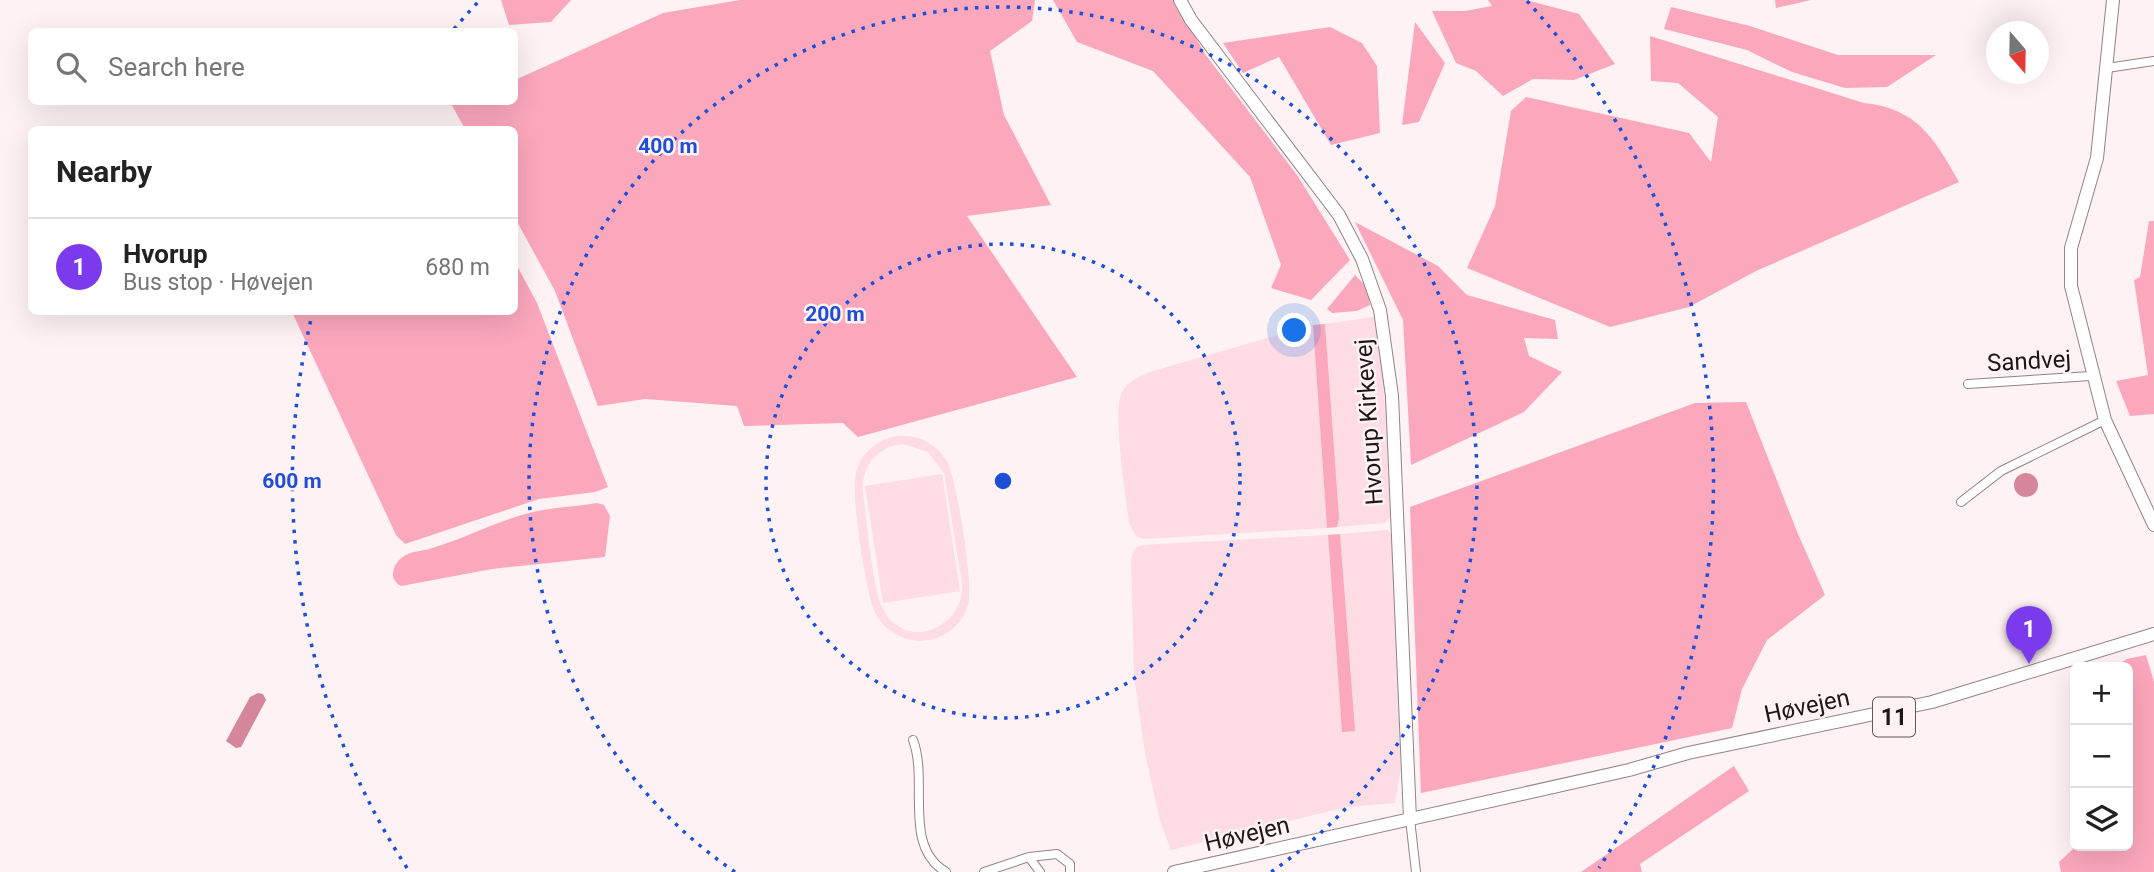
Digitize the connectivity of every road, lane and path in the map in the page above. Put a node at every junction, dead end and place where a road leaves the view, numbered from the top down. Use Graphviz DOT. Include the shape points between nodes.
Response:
graph roads {
  1 [pos="1180,0"];
  2 [pos="2113,0"];
  3 [pos="2154,61"];
  4 [pos="2107,68"];
  5 [pos="2091,376"];
  6 [pos="1968,384"];
  7 [pos="2105,420"];
  8 [pos="1961,502"];
  9 [pos="2154,525"];
  10 [pos="2154,634"];
  11 [pos="2154,642"];
  12 [pos="913,740"];
  13 [pos="1629,770"];
  14 [pos="1410,819"];
  15 [pos="1029,858"];
  16 [pos="946,872"];
  17 [pos="984,872"];
  18 [pos="1041,872"];
  19 [pos="1070,872"];
  20 [pos="1174,872"];
  21 [pos="1416,872"];
  1 -- 14 [label="main road, Hvorup Kirkevej" via="1339,215 1363,259 1377,300 1392,396"];
  2 -- 4 [label="main road"];
  3 -- 4 [label="street"];
  4 -- 5 [label="main road" via="2097,158 2070,258 2071,286"];
  5 -- 6 [label="street, Sandvej"];
  5 -- 7 [label="main road"];
  7 -- 8 [label="street" via="2001,471"];
  7 -- 9 [label="main road"];
  10 -- 13 [label="main road, Høvejen / 11" via="1932,702 1688,753"];
  11 -- 13 [label="main road, Høvejen / 11" via="1933,709"];
  12 -- 16 [label="street" via="921,779 922,846 928,858"];
  13 -- 14 [label="main road, Høvejen / 11"];
  14 -- 20 [label="main road, Høvejen / 11"];
  14 -- 21 [label="street"];
  15 -- 17 [label="street"];
  15 -- 18 [label="street"];
  15 -- 19 [label="street" via="1057,854 1070,863"];
}
